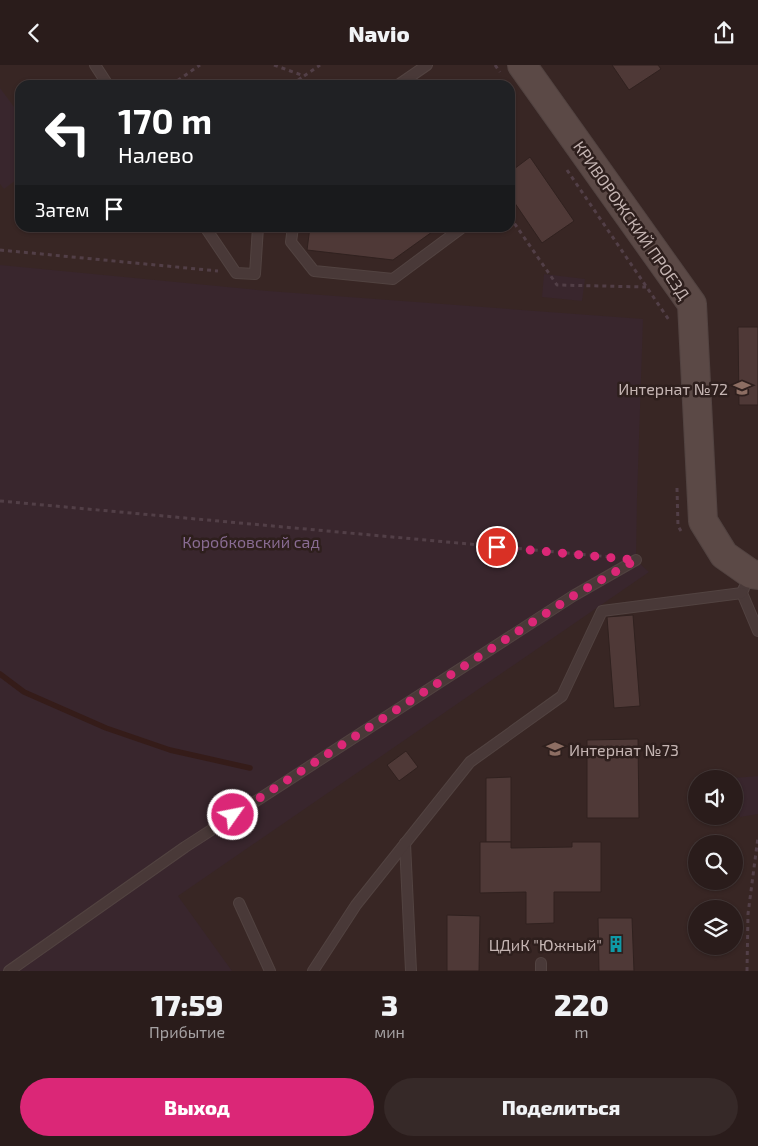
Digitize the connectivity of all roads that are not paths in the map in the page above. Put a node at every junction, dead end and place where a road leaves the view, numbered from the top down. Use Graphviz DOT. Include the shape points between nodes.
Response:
graph roads {
  1 [pos="95,65"];
  2 [pos="427,65"];
  3 [pos="522,65"];
  4 [pos="105,80"];
  5 [pos="405,80"];
  6 [pos="208,232"];
  7 [pos="258,232"];
  8 [pos="292,232"];
  9 [pos="457,232"];
  10 [pos="636,560"];
  11 [pos="750,580"];
  12 [pos="758,631"];
  13 [pos="406,843"];
  14 [pos="239,903"];
  15 [pos="10,971"];
  16 [pos="270,971"];
  17 [pos="313,971"];
  18 [pos="411,971"];
  1 -- 4 [label="lane"];
  2 -- 5 [label="lane"];
  3 -- 11 [label="street, КРИВОРОЖСКИЙ ПРОЕЗД" via="692,304 703,521 724,555"];
  6 -- 7 [label="lane" via="236,273 255,274"];
  8 -- 9 [label="lane" via="291,242 314,271 393,279"];
  10 -- 15 [label="lane" via="573,596 185,847"];
  11 -- 12 [label="lane"];
  11 -- 13 [label="lane" via="602,611 562,696 470,762"];
  13 -- 17 [label="lane" via="356,905"];
  13 -- 18 [label="lane"];
  14 -- 16 [label="lane"];
}
